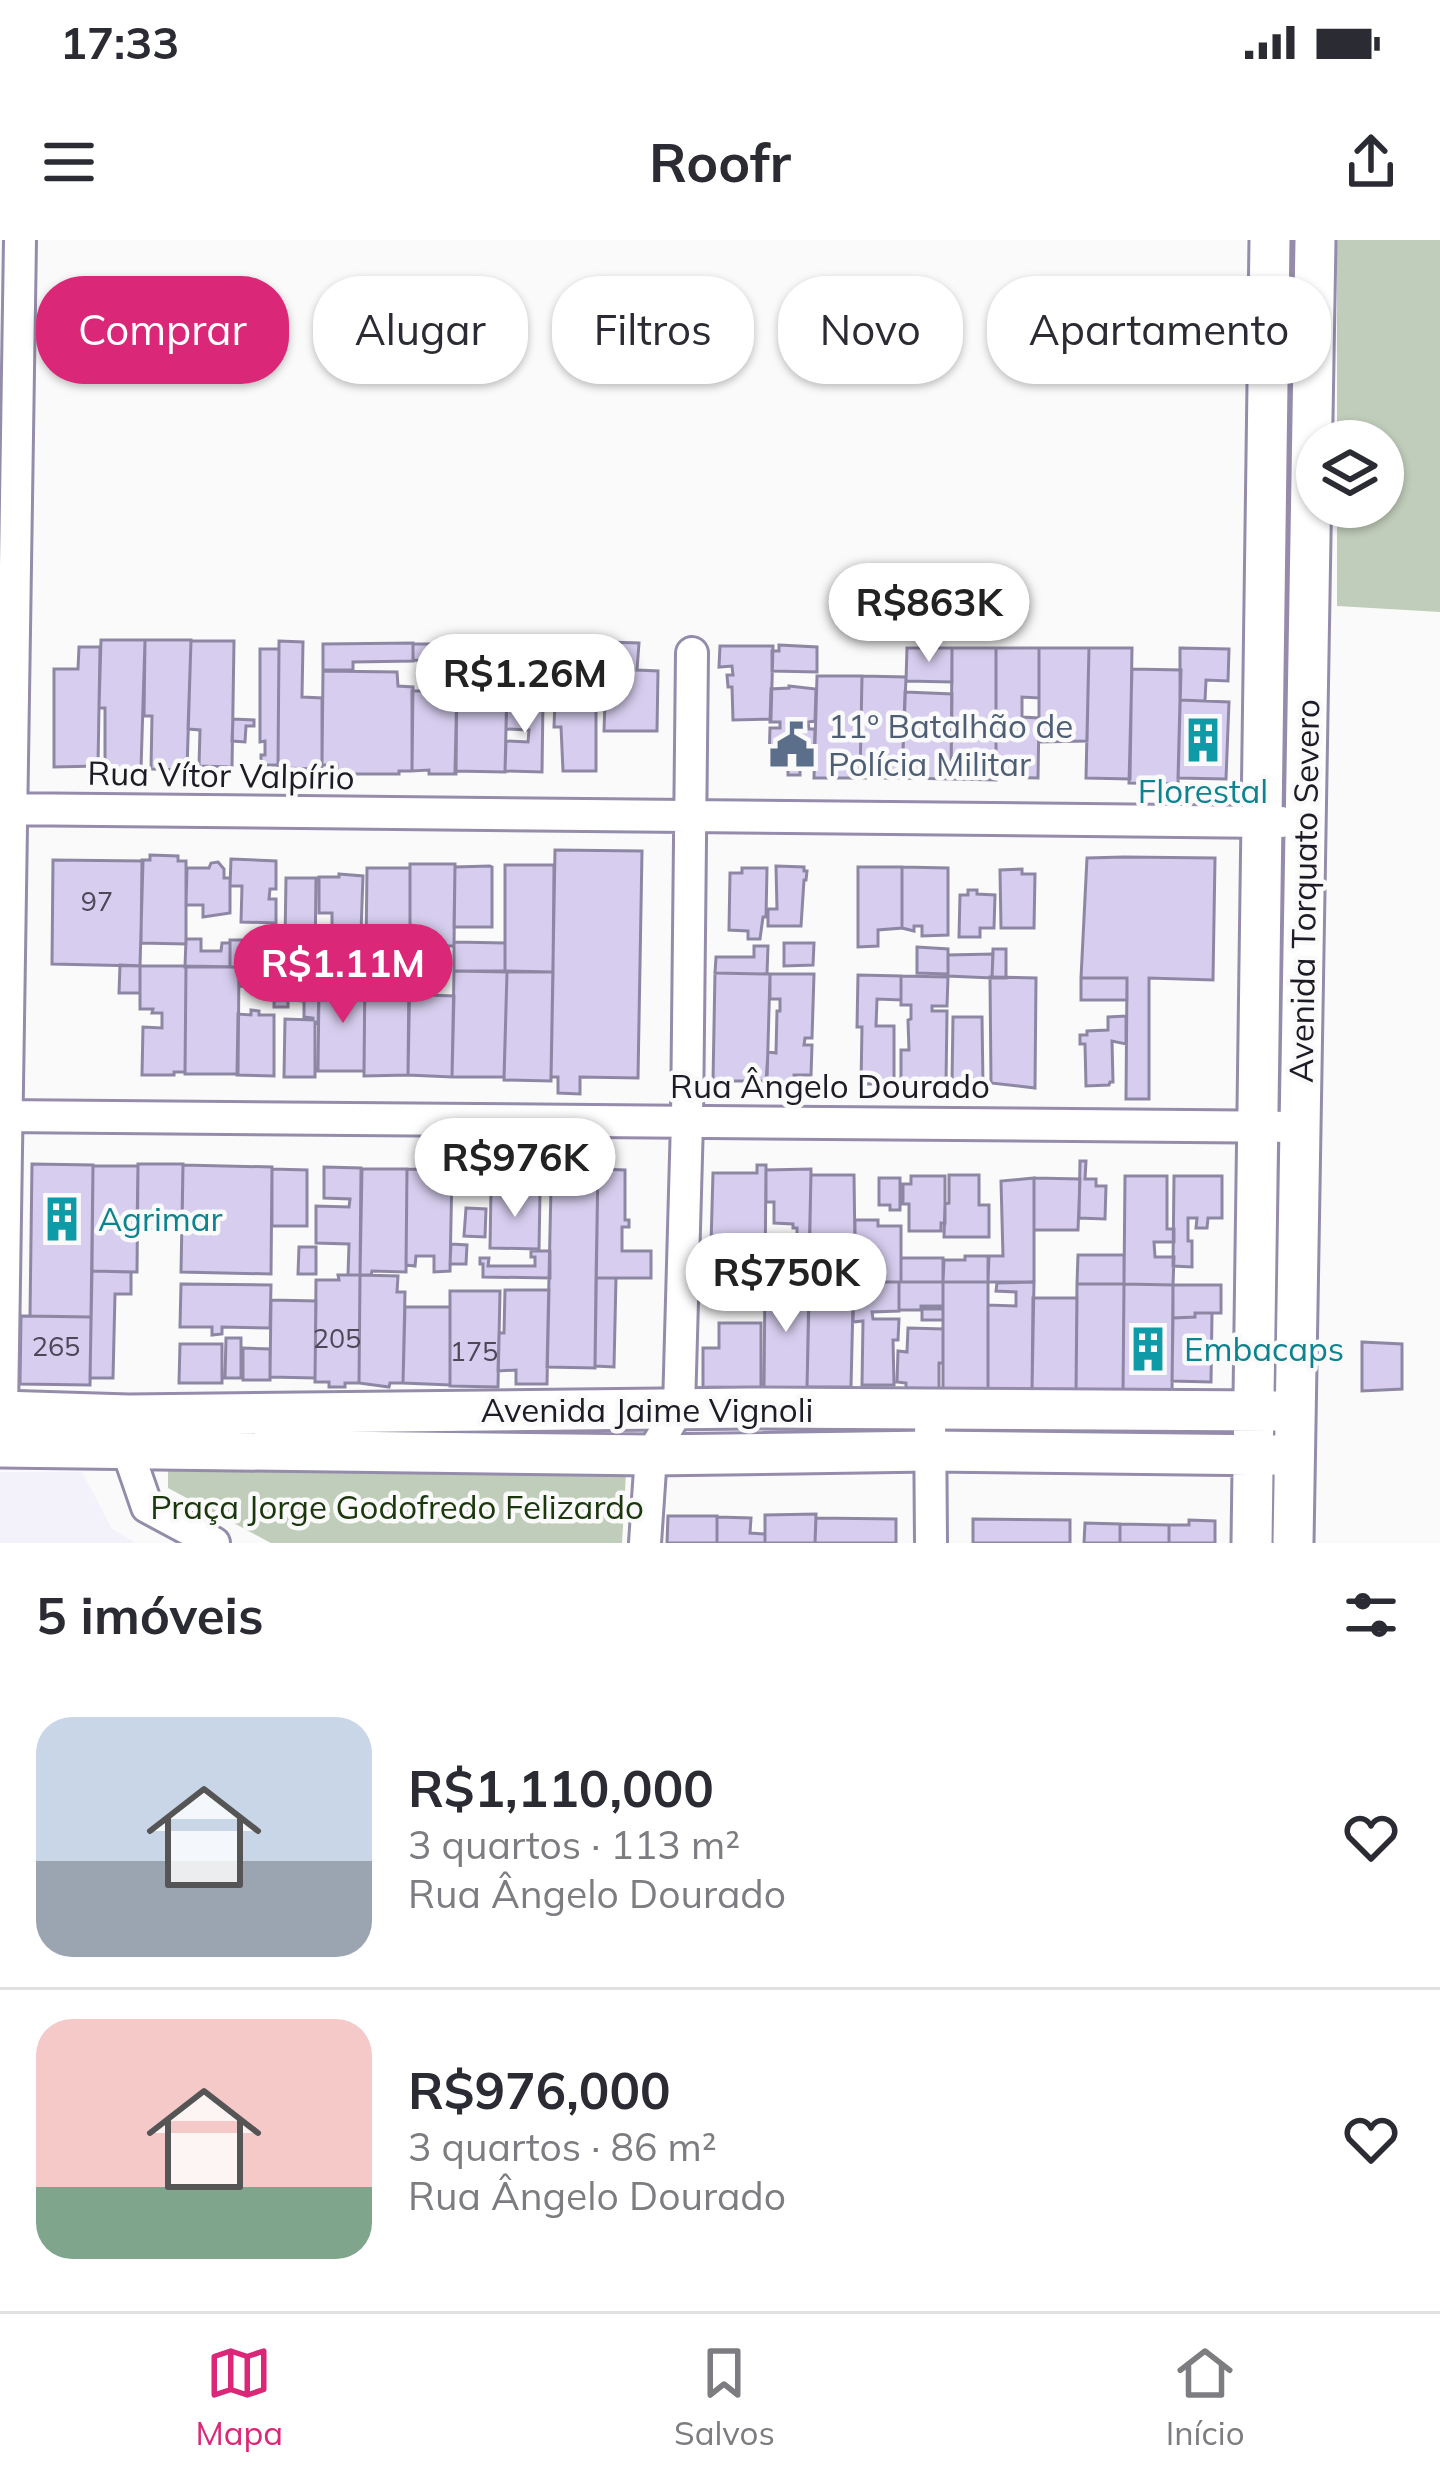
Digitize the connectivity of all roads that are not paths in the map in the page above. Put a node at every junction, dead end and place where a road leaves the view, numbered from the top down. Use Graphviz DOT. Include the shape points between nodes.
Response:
graph roads {
  1 [pos="20,240"];
  2 [pos="1270,240"];
  3 [pos="1315,240"];
  4 [pos="692,653"];
  5 [pos="6,808"];
  6 [pos="690,816"];
  7 [pos="1262,822"];
  8 [pos="1305,822"];
  9 [pos="3,1116"];
  10 [pos="687,1121"];
  11 [pos="1258,1126"];
  12 [pos="1300,1126"];
  13 [pos="679,1408"];
  14 [pos="1254,1410"];
  15 [pos="930,1411"];
  16 [pos="1295,1411"];
  17 [pos="1,1423"];
  18 [pos="128,1432"];
  19 [pos="930,1451"];
  20 [pos="651,1455"];
  21 [pos="1253,1455"];
  22 [pos="1294,1455"];
  23 [pos="214,1543"];
  24 [pos="645,1543"];
  25 [pos="931,1543"];
  26 [pos="1252,1543"];
  27 [pos="1293,1543"];
  1 -- 5 [label="street"];
  2 -- 7 [label="street, Avenida Torquato Severo"];
  3 -- 8 [label="street, Avenida Torquato Severo"];
  4 -- 6 [label="street"];
  5 -- 6 [label="street, Rua Vítor Valpírio"];
  5 -- 9 [label="street"];
  6 -- 7 [label="street, Rua Vítor Valpírio"];
  6 -- 10 [label="street"];
  7 -- 8 [label="street, Rua Vítor Valpírio"];
  7 -- 11 [label="street, Avenida Torquato Severo"];
  8 -- 12 [label="street, Avenida Torquato Severo"];
  9 -- 10 [label="street, Rua Ângelo Dourado"];
  9 -- 17 [label="street"];
  10 -- 11 [label="street, Rua Ângelo Dourado"];
  10 -- 13 [label="street"];
  11 -- 12 [label="street, Rua Ângelo Dourado"];
  11 -- 14 [label="street, Avenida Torquato Severo"];
  12 -- 16 [label="street, Avenida Torquato Severo"];
  13 -- 15 [label="street, Avenida Jaime Vignoli"];
  13 -- 18 [label="street, Avenida Jaime Vignoli"];
  13 -- 20 [label="street"];
  14 -- 15 [label="street, Avenida Jaime Vignoli"];
  14 -- 16 [label="street, Avenida Jaime Vignoli"];
  14 -- 21 [label="street, Avenida Torquato Severo"];
  15 -- 19 [label="street"];
  16 -- 22 [label="street, Avenida Torquato Severo"];
  17 -- 18 [label="street, Avenida Jaime Vignoli"];
  18 -- 20 [label="street, Avenida Jaime Vignoli"];
  18 -- 23 [label="street" via="147,1507"];
  19 -- 20 [label="street, Avenida Jaime Vignoli"];
  19 -- 21 [label="street, Avenida Jaime Vignoli"];
  19 -- 25 [label="street"];
  20 -- 24 [label="street"];
  21 -- 22 [label="street, Avenida Jaime Vignoli"];
  21 -- 26 [label="street, Avenida Torquato Severo"];
  22 -- 27 [label="street, Avenida Torquato Severo"];
}
